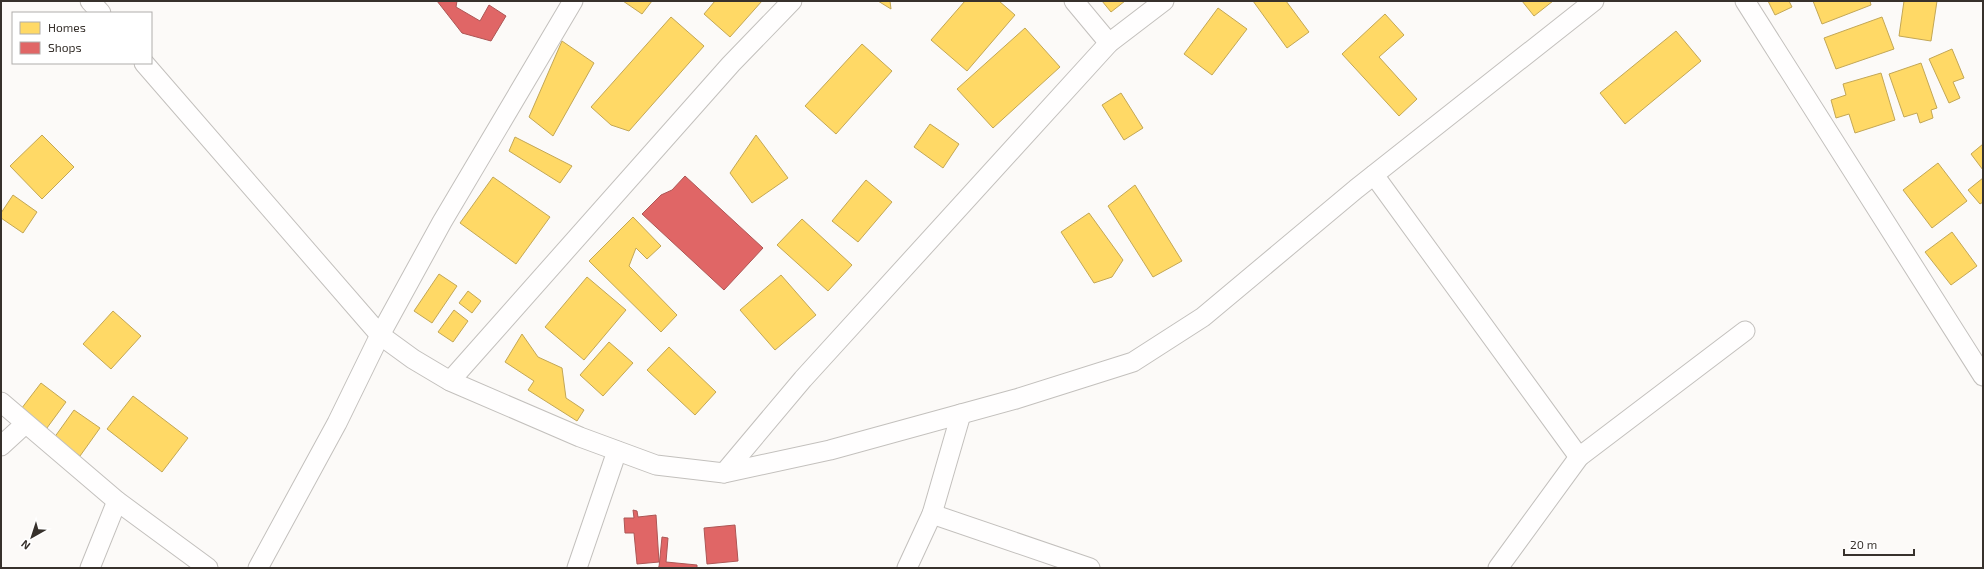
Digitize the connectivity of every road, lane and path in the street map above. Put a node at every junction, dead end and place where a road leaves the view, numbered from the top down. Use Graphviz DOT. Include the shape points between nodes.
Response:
graph roads {
  1 [pos="90,1"];
  2 [pos="573,1"];
  3 [pos="792,1"];
  4 [pos="1074,1"];
  5 [pos="1164,1"];
  6 [pos="1594,1"];
  7 [pos="1745,1"];
  8 [pos="100,12"];
  9 [pos="1109,43"];
  10 [pos="145,64"];
  11 [pos="1374,175"];
  12 [pos="1745,331"];
  13 [pos="380,335"];
  14 [pos="1983,376"];
  15 [pos="450,381"];
  16 [pos="1,402"];
  17 [pos="962,414"];
  18 [pos="25,424"];
  19 [pos="1,446"];
  20 [pos="617,451"];
  21 [pos="1579,457"];
  22 [pos="724,473"];
  23 [pos="117,501"];
  24 [pos="932,514"];
  25 [pos="90,568"];
  26 [pos="208,568"];
  27 [pos="258,568"];
  28 [pos="577,568"];
  29 [pos="907,568"];
  30 [pos="1090,568"];
  31 [pos="1498,568"];
  1 -- 8 [label="street"];
  2 -- 13 [label="street" via="442,222"];
  3 -- 15 [label="street" via="731,64"];
  4 -- 9 [label="street"];
  5 -- 9 [label="street"];
  6 -- 11 [label="street"];
  7 -- 14 [label="street"];
  9 -- 22 [label="street" via="803,379"];
  10 -- 13 [label="street"];
  11 -- 17 [label="street" via="1203,317 1133,362"];
  11 -- 21 [label="street"];
  12 -- 21 [label="street"];
  13 -- 15 [label="street"];
  13 -- 27 [label="street" via="337,423"];
  15 -- 20 [label="street" via="580,438"];
  16 -- 18 [label="street"];
  17 -- 22 [label="street" via="830,450"];
  17 -- 24 [label="street"];
  18 -- 19 [label="street"];
  18 -- 23 [label="street"];
  20 -- 22 [label="street" via="656,465"];
  20 -- 28 [label="street"];
  21 -- 31 [label="street"];
  23 -- 25 [label="street"];
  23 -- 26 [label="street"];
  24 -- 29 [label="street"];
  24 -- 30 [label="street"];
}
